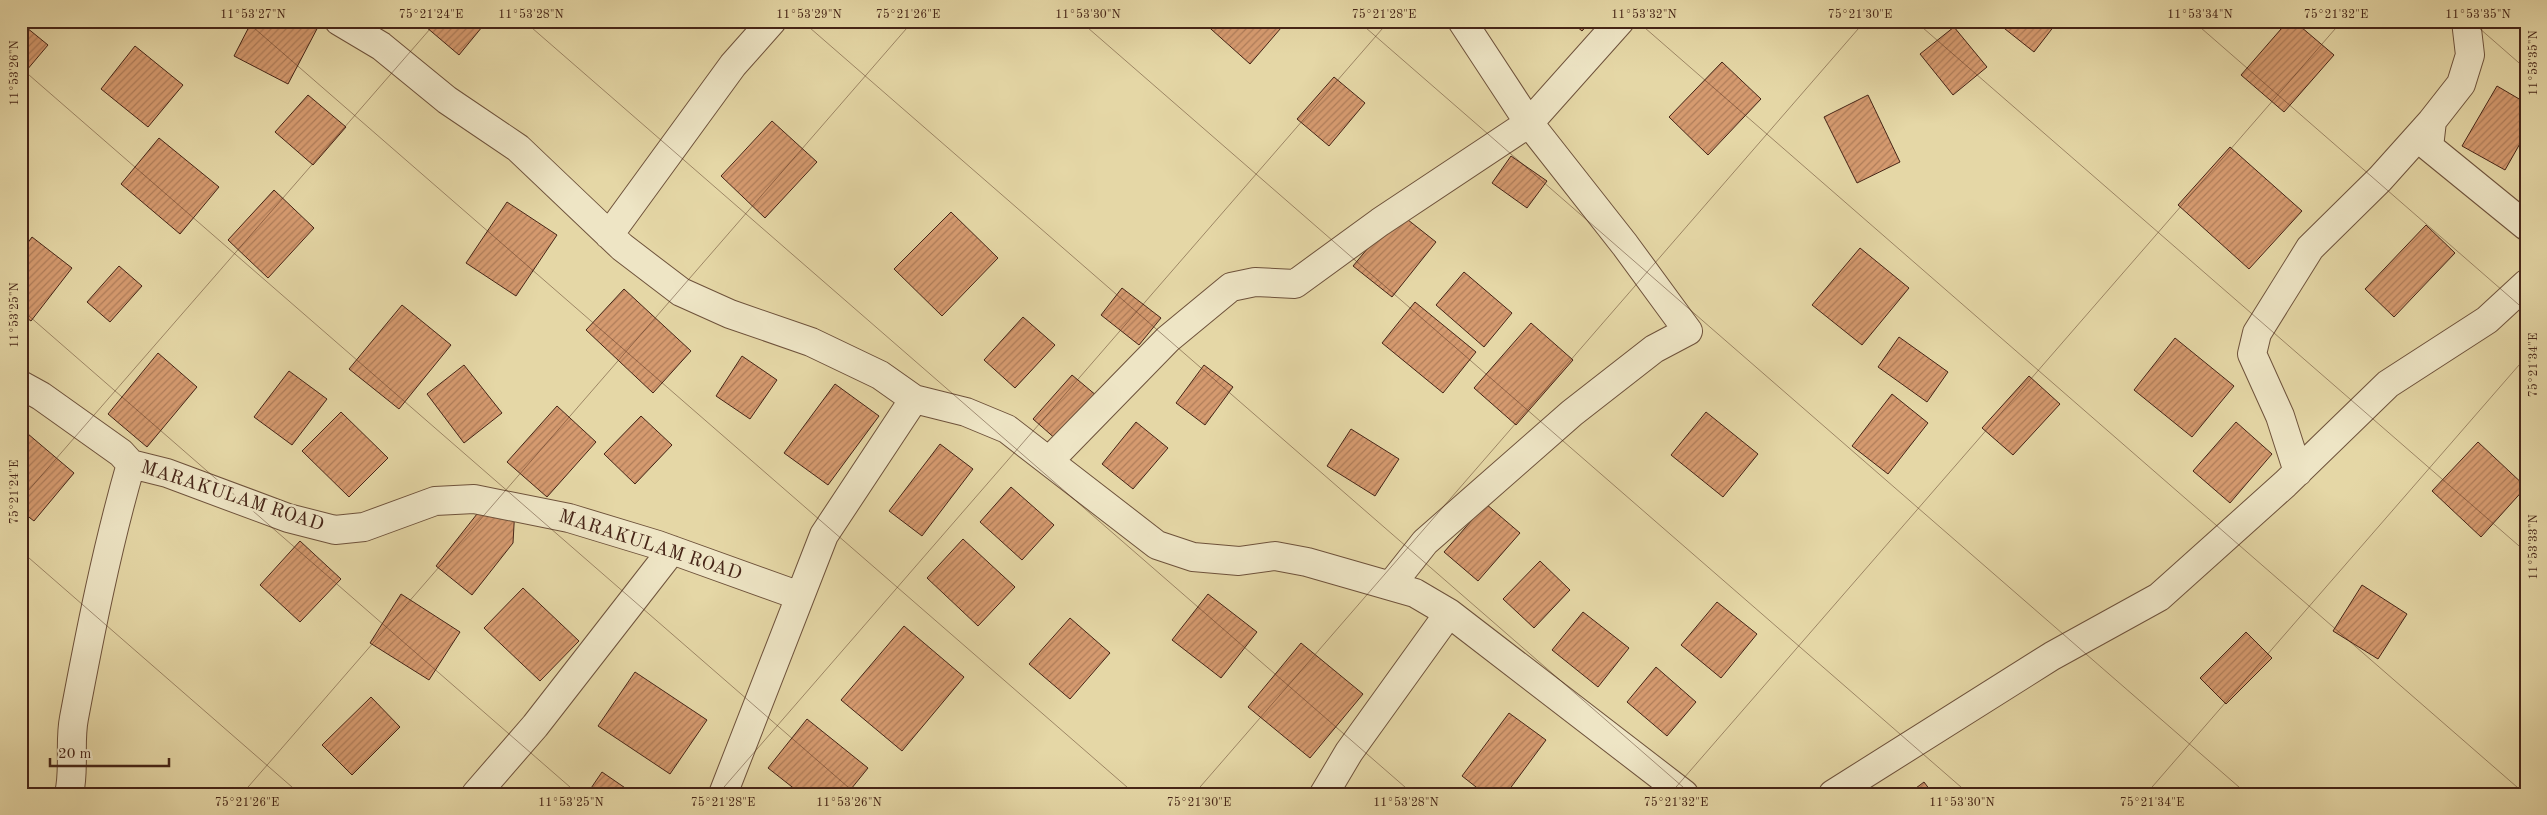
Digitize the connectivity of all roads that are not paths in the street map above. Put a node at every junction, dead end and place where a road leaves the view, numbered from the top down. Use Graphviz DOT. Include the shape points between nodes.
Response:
graph roads {
  1 [pos="339,21"];
  2 [pos="772,21"];
  3 [pos="1462,21"];
  4 [pos="1620,21"];
  5 [pos="2466,21"];
  6 [pos="2432,121"];
  7 [pos="1529,123"];
  8 [pos="2526,226"];
  9 [pos="609,235"];
  10 [pos="2526,284"];
  11 [pos="21,385"];
  12 [pos="914,399"];
  13 [pos="1050,461"];
  14 [pos="131,464"];
  15 [pos="2298,472"];
  16 [pos="672,550"];
  17 [pos="1391,585"];
  18 [pos="800,596"];
  19 [pos="1449,613"];
  20 [pos="1682,793"];
  21 [pos="69,794"];
  22 [pos="476,794"];
  23 [pos="723,794"];
  24 [pos="1324,794"];
  25 [pos="1833,794"];
  1 -- 9 [label="street" via="381,46 447,100 518,148"];
  2 -- 9 [label="street" via="733,65"];
  3 -- 7 [label="street"];
  4 -- 7 [label="street"];
  5 -- 6 [label="street" via="2470,55 2461,84"];
  6 -- 8 [label="street" via="2429,147"];
  6 -- 15 [label="street" via="2380,179 2310,248 2257,333 2252,354 2280,416"];
  7 -- 13 [label="street" via="1380,222 1295,284 1255,282 1231,287 1168,339"];
  7 -- 17 [label="street" via="1688,331 1654,348 1565,419 1425,542"];
  9 -- 12 [label="street" via="681,292 730,314 811,342 880,375"];
  10 -- 15 [label="street" via="2487,320 2388,384"];
  11 -- 14 [label="street" via="121,453"];
  12 -- 13 [label="street" via="966,412 1007,429"];
  12 -- 18 [label="street" via="824,534"];
  13 -- 17 [label="street" via="1157,545 1193,557 1239,561 1275,556"];
  14 -- 16 [label="street, MARAKULAM ROAD" via="167,473 280,515 335,530 364,527 434,502 474,499 569,518"];
  14 -- 21 [label="street, MARAKULAM ROAD" via="73,721"];
  15 -- 25 [label="street" via="2159,597 2052,656"];
  16 -- 18 [label="street, MARAKULAM ROAD"];
  16 -- 22 [label="street" via="535,726"];
  17 -- 19 [label="street" via="1415,593"];
  18 -- 23 [label="street"];
  19 -- 20 [label="street"];
  19 -- 24 [label="street" via="1349,752"];
}
